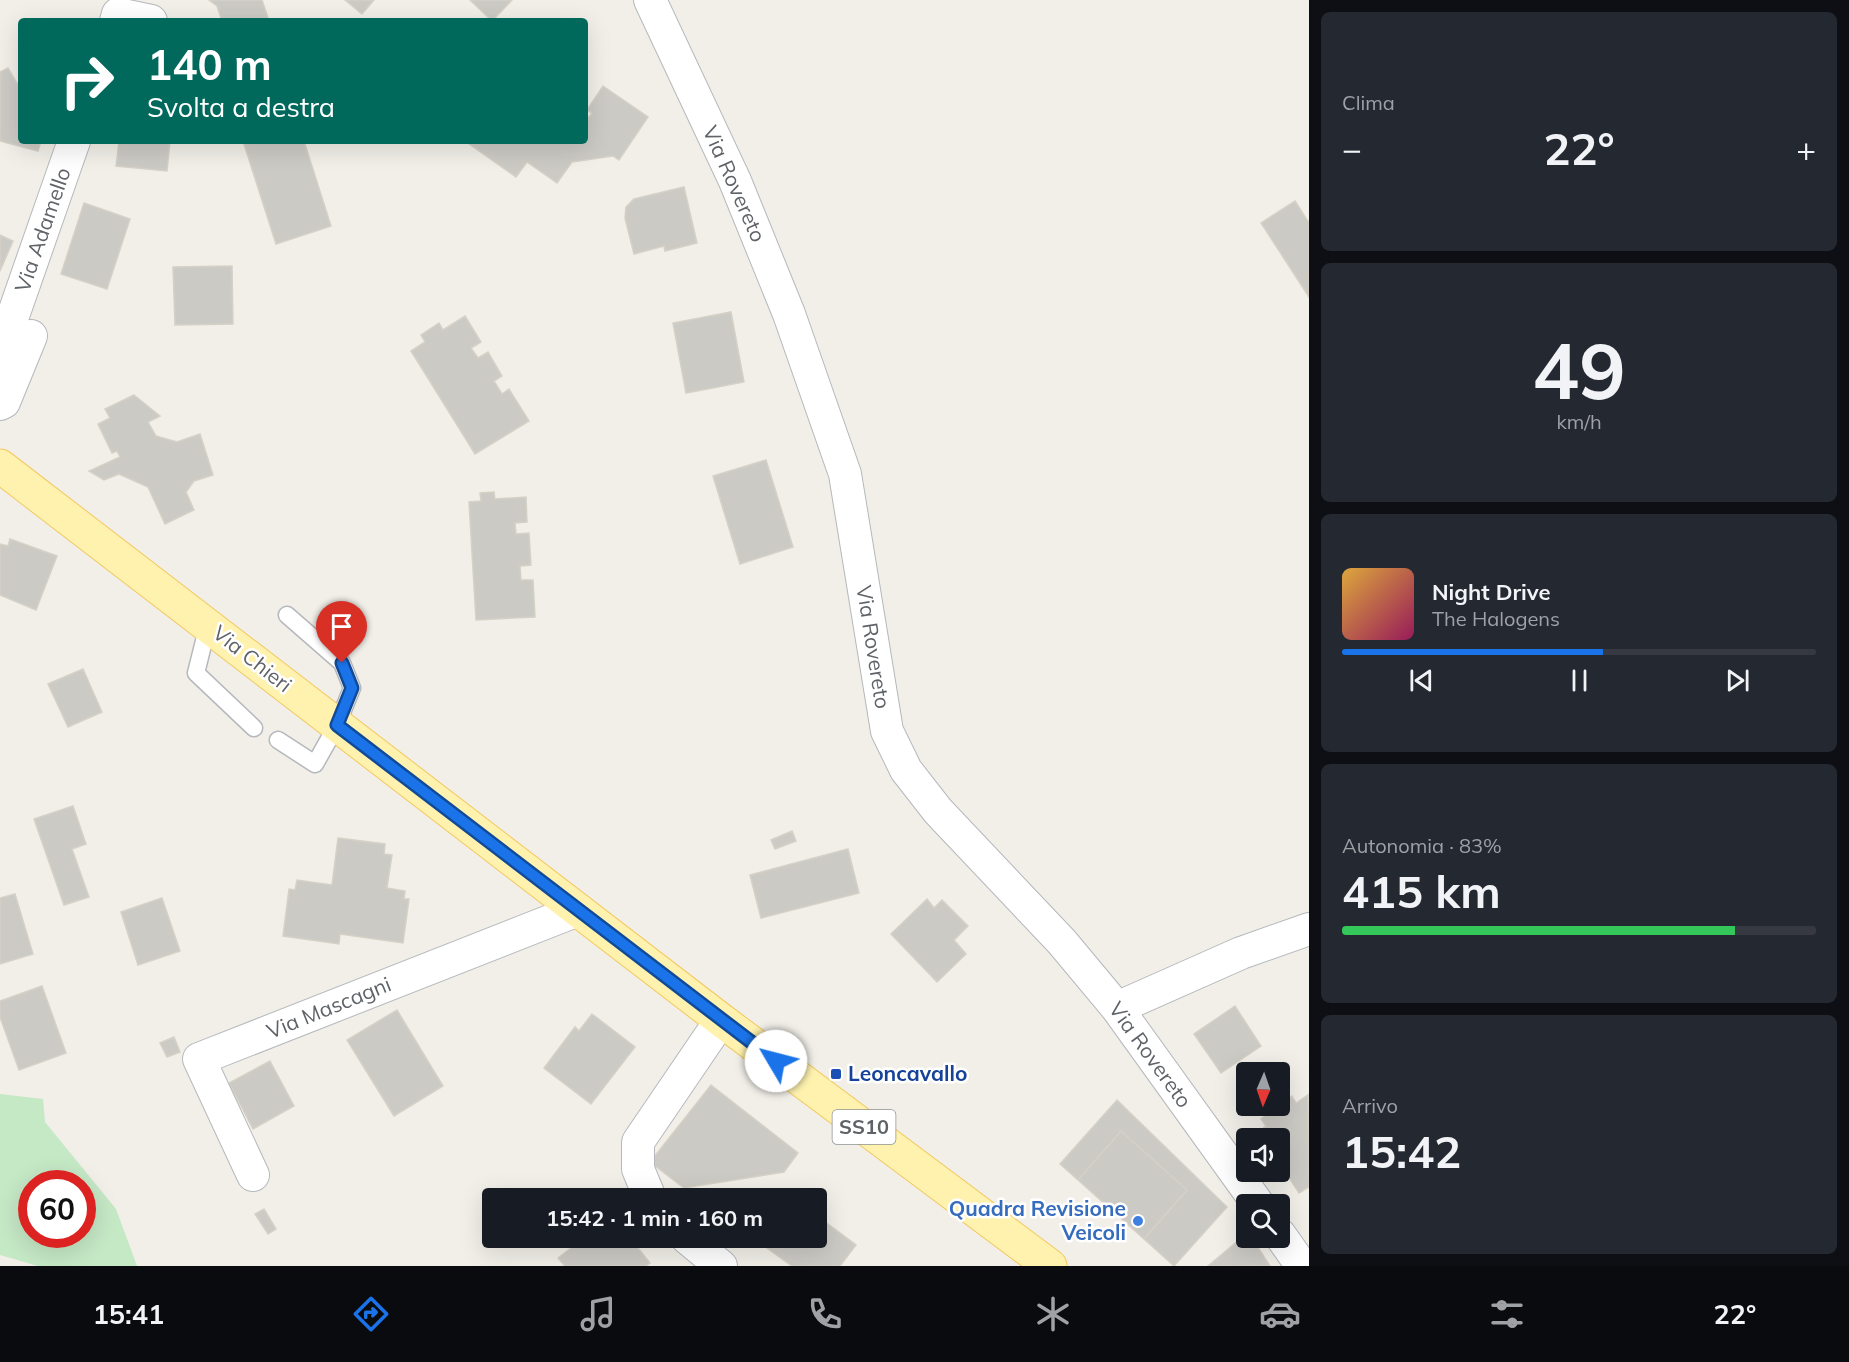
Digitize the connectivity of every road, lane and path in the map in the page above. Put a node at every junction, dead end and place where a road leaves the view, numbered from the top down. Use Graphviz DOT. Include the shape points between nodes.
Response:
graph roads {
  1 [pos="650,0"];
  2 [pos="119,12"];
  3 [pos="140,18"];
  4 [pos="73,144"];
  5 [pos="31,336"];
  6 [pos="0,353"];
  7 [pos="0,404"];
  8 [pos="0,466"];
  9 [pos="287,615"];
  10 [pos="208,625"];
  11 [pos="337,725"];
  12 [pos="254,728"];
  13 [pos="278,740"];
  14 [pos="578,910"];
  15 [pos="1309,929"];
  16 [pos="1117,1008"];
  17 [pos="721,1020"];
  18 [pos="253,1175"];
  19 [pos="646,1188"];
  20 [pos="1251,1194"];
  21 [pos="699,1248"];
  22 [pos="1289,1248"];
  23 [pos="721,1266"];
  24 [pos="1050,1266"];
  25 [pos="1302,1266"];
  1 -- 16 [label="street, Via Rovereto" via="749,215 789,314 845,474 887,731 906,770 938,812 1062,942"];
  2 -- 3 [label="street"];
  4 -- 6 [label="street, Via Adamello"];
  5 -- 7 [label="street"];
  8 -- 10 [label="main road, Via Chieri / SS10"];
  9 -- 11 [label="lane" via="342,663 352,688"];
  10 -- 11 [label="main road, Via Chieri / SS10"];
  10 -- 12 [label="lane" via="196,673"];
  11 -- 13 [label="lane" via="315,764"];
  11 -- 14 [label="main road, Via Chieri / SS10"];
  14 -- 17 [label="main road, Via Chieri / SS10"];
  14 -- 18 [label="street, Via Mascagni" via="199,1059"];
  15 -- 16 [label="street" via="1240,953"];
  16 -- 20 [label="street, Via Rovereto"];
  17 -- 19 [label="street" via="638,1142 638,1169"];
  17 -- 24 [label="main road, Via Chieri / SS10"];
  21 -- 23 [label="street"];
  22 -- 25 [label="street"];
}
